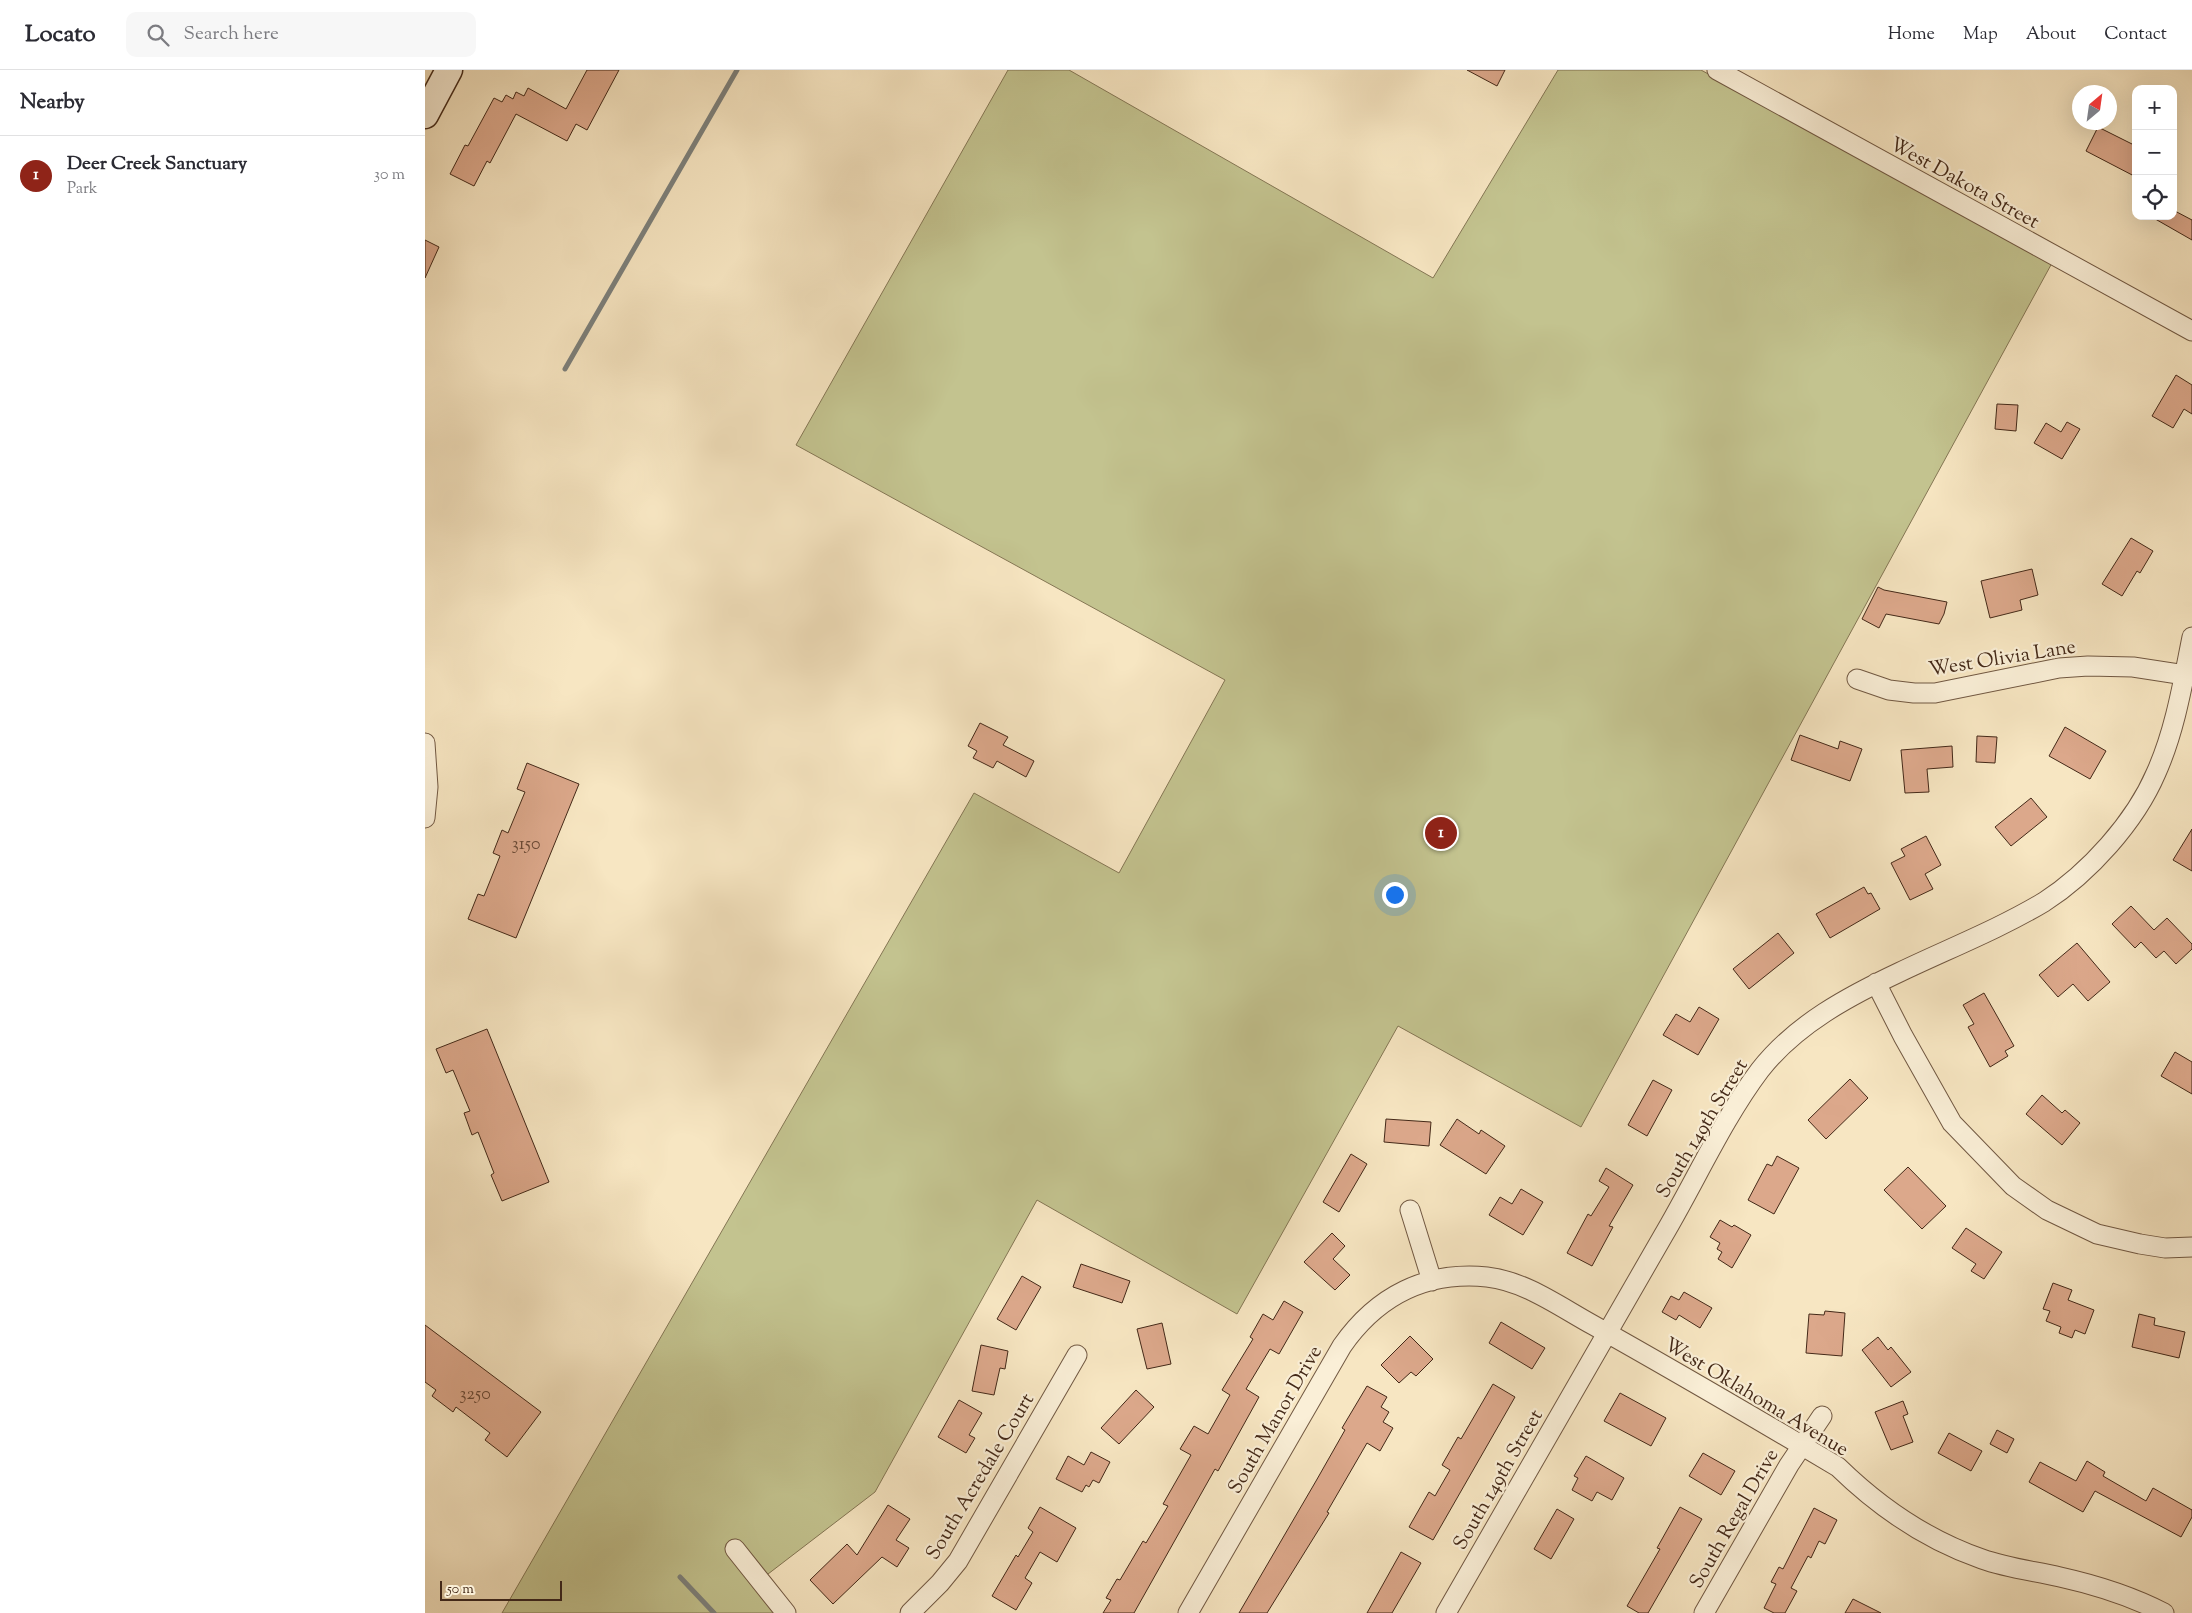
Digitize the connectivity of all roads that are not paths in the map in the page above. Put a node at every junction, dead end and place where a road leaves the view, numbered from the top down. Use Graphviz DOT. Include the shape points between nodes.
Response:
graph roads {
  1 [pos="449,70"];
  2 [pos="1717,70"];
  3 [pos="425,115"];
  4 [pos="2192,331"];
  5 [pos="2192,637"];
  6 [pos="2185,675"];
  7 [pos="1857,679"];
  8 [pos="425,743"];
  9 [pos="425,818"];
  10 [pos="1876,983"];
  11 [pos="1410,1210"];
  12 [pos="2192,1247"];
  13 [pos="1432,1281"];
  14 [pos="1607,1333"];
  15 [pos="1077,1355"];
  16 [pos="1822,1416"];
  17 [pos="1802,1446"];
  18 [pos="735,1549"];
  19 [pos="786,1613"];
  20 [pos="910,1613"];
  21 [pos="1188,1613"];
  22 [pos="1446,1613"];
  23 [pos="1704,1613"];
  24 [pos="2165,1613"];
  1 -- 3 [label="main road"];
  2 -- 4 [label="street, West Dakota Street"];
  5 -- 6 [label="street, South 149th Street"];
  6 -- 7 [label="street, West Olivia Lane" via="2133,667 2059,668 1935,693 1889,690"];
  6 -- 10 [label="street, South 149th Street" via="2169,738 2149,789 2085,871 2044,901"];
  8 -- 9 [label="street" via="428,787"];
  10 -- 12 [label="street" via="1952,1123 2013,1186 2047,1210 2097,1234 2165,1248"];
  10 -- 14 [label="street, South 149th Street" via="1803,1027 1759,1072"];
  11 -- 13 [label="street"];
  13 -- 14 [label="street, West Oklahoma Avenue" via="1467,1276 1505,1280 1522,1286"];
  13 -- 21 [label="street, South Manor Drive" via="1411,1286 1392,1297 1354,1328"];
  14 -- 17 [label="street, West Oklahoma Avenue"];
  14 -- 22 [label="street, South 149th Street"];
  15 -- 20 [label="street, South Acredale Court" via="958,1561"];
  16 -- 17 [label="street, South Regal Drive"];
  17 -- 23 [label="street, South Regal Drive"];
  17 -- 24 [label="street, West Oklahoma Avenue" via="1838,1467 1883,1508 1958,1550 2007,1567 2111,1590"];
  18 -- 19 [label="street"];
}
